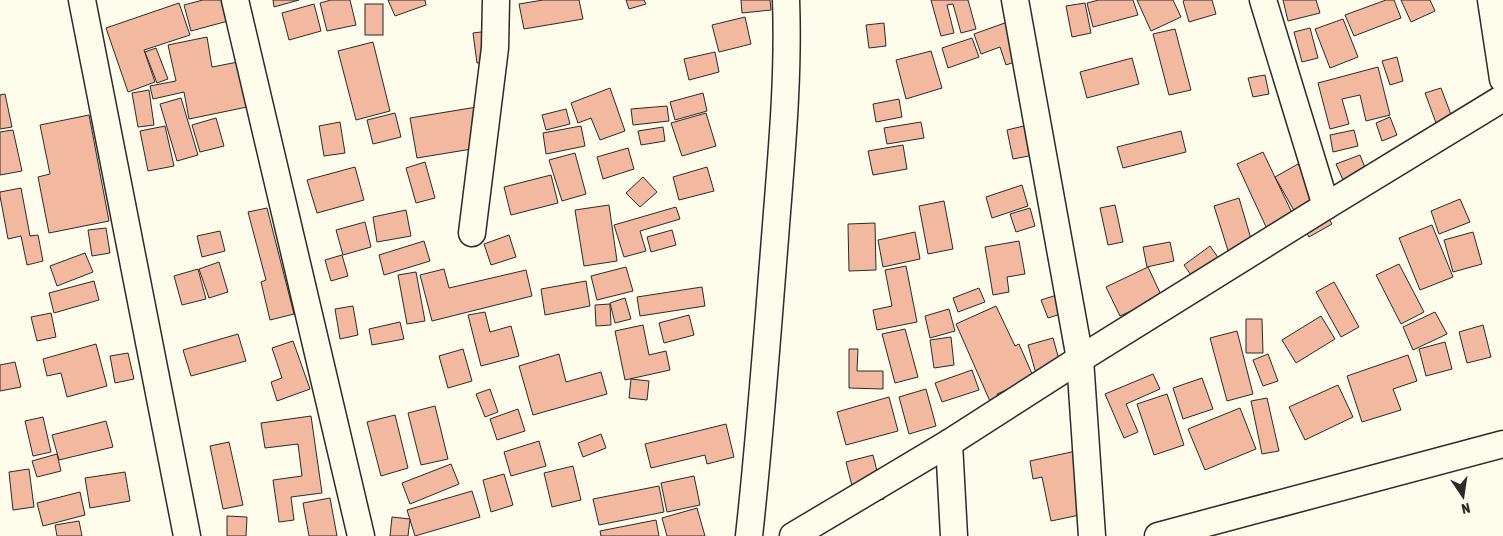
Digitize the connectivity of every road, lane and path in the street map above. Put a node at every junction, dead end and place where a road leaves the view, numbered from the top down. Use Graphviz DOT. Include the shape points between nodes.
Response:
graph roads {
  1 [pos="82,0"];
  2 [pos="235,0"];
  3 [pos="496,0"];
  4 [pos="786,0"];
  5 [pos="1015,0"];
  6 [pos="1263,0"];
  7 [pos="1491,0"];
  8 [pos="1503,79"];
  9 [pos="1503,98"];
  10 [pos="1326,206"];
  11 [pos="472,233"];
  12 [pos="1080,359"];
  13 [pos="949,443"];
  14 [pos="1503,444"];
  15 [pos="186,536"];
  16 [pos="361,536"];
  17 [pos="749,536"];
  18 [pos="793,536"];
  19 [pos="954,536"];
  20 [pos="1092,536"];
  21 [pos="1158,536"];
  1 -- 15 [label="street"];
  2 -- 16 [label="street"];
  3 -- 11 [label="street" via="495,48"];
  4 -- 17 [label="street" via="783,127"];
  5 -- 12 [label="street"];
  6 -- 10 [label="street"];
  7 -- 8 [label="street"];
  9 -- 10 [label="street"];
  10 -- 12 [label="street"];
  12 -- 13 [label="street"];
  12 -- 20 [label="street"];
  13 -- 18 [label="street"];
  13 -- 19 [label="street"];
  14 -- 21 [label="street"];
}
